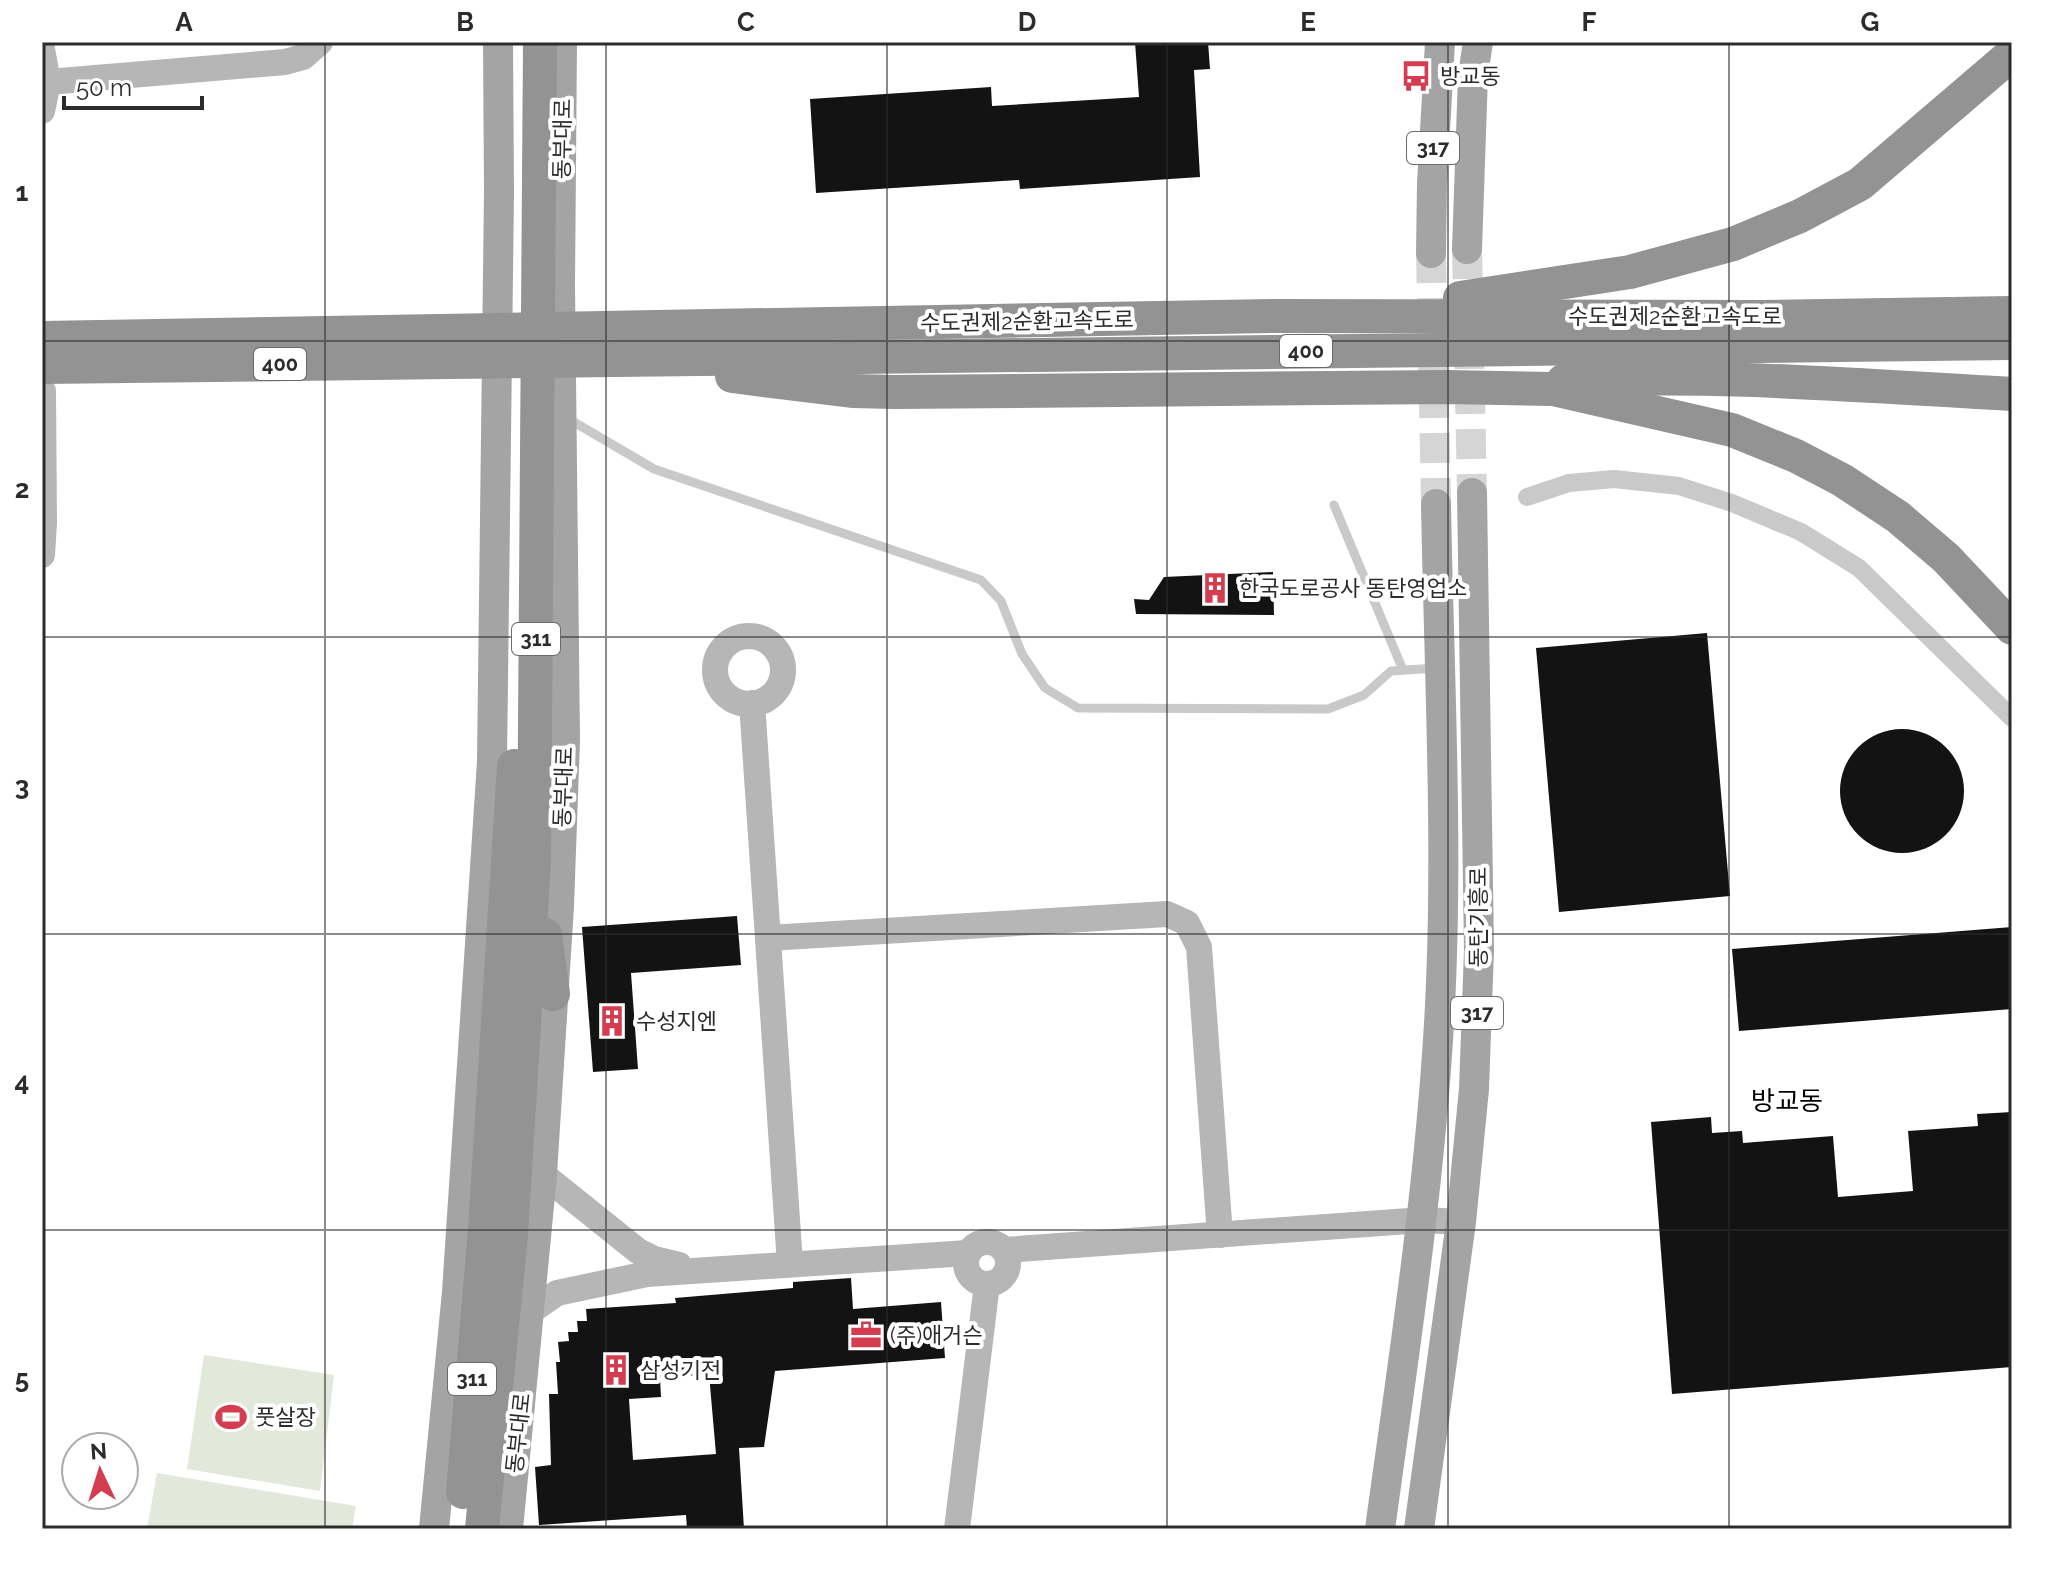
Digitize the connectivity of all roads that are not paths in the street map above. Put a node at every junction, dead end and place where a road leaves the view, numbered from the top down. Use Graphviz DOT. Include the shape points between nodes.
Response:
graph roads {
  1 [pos="320,42"];
  2 [pos="498,42"];
  3 [pos="519,42"];
  4 [pos="540,42"];
  5 [pos="562,42"];
  6 [pos="1440,42"];
  7 [pos="1478,42"];
  8 [pos="42,49"];
  9 [pos="2012,54"];
  10 [pos="2012,70"];
  11 [pos="48,82"];
  12 [pos="42,111"];
  13 [pos="1860,184"];
  14 [pos="1467,249"];
  15 [pos="1431,253"];
  16 [pos="2012,313"];
  17 [pos="1274,316"];
  18 [pos="42,338"];
  19 [pos="2012,343"];
  20 [pos="600,345"];
  21 [pos="65,357"];
  22 [pos="1447,387"];
  23 [pos="43,391"];
  24 [pos="2012,394"];
  25 [pos="561,414"];
  26 [pos="1472,493"];
  27 [pos="1527,497"];
  28 [pos="1436,504"];
  29 [pos="1334,505"];
  30 [pos="42,555"];
  31 [pos="2012,628"];
  32 [pos="1439,668"];
  33 [pos="1403,670"];
  34 [pos="752,703"];
  35 [pos="2012,718"];
  36 [pos="511,817"];
  37 [pos="534,862"];
  38 [pos="768,938"];
  39 [pos="553,994"];
  40 [pos="542,1174"];
  41 [pos="1423,1220"];
  42 [pos="1461,1222"];
  43 [pos="1220,1235"];
  44 [pos="1004,1250"];
  45 [pos="968,1253"];
  46 [pos="790,1264"];
  47 [pos="698,1270"];
  48 [pos="987,1284"];
  49 [pos="457,1292"];
  50 [pos="531,1311"];
  51 [pos="434,1529"];
  52 [pos="459,1529"];
  53 [pos="482,1529"];
  54 [pos="508,1529"];
  55 [pos="957,1529"];
  56 [pos="1380,1529"];
  57 [pos="1419,1529"];
  1 -- 11 [label="street" via="303,57 285,62"];
  2 -- 49 [label="main road" via="492,762"];
  3 -- 36 [label="highway, 동부대로 / 311" via="517,710"];
  4 -- 37 [label="highway, 동부대로 / 311"];
  5 -- 25 [label="main road, 동부대로"];
  6 -- 15 [label="main road, 317"];
  7 -- 14 [label="main road, 317"];
  8 -- 11 [label="street"];
  9 -- 13 [label="highway"];
  10 -- 13 [label="highway"];
  11 -- 12 [label="street"];
  13 -- 17 [label="highway" via="1733,244 1630,272 1440,301"];
  16 -- 17 [label="highway, 수도권제2순환고속도로 / 400"];
  17 -- 20 [label="highway, 수도권제2순환고속도로 / 400"];
  18 -- 21 [label="highway, 수도권제2순환고속도로 / 400"];
  19 -- 20 [label="highway, 수도권제2순환고속도로 / 400"];
  20 -- 21 [label="highway, 수도권제2순환고속도로 / 400"];
  20 -- 22 [label="highway" via="852,391"];
  22 -- 24 [label="highway" via="1637,377"];
  22 -- 31 [label="highway" via="1553,389 1732,430 1796,456 1898,517 1946,558"];
  23 -- 30 [label="street"];
  25 -- 33 [label="lane" via="654,469 981,580 1001,601 1022,654 1045,688 1078,708 1328,709 1364,695 1391,671"];
  25 -- 39 [label="main road, 동부대로" via="565,740"];
  26 -- 42 [label="main road, 동탄기흥로 / 317" via="1479,950 1474,1089"];
  27 -- 35 [label="street" via="1569,483 1614,479 1679,486 1801,532 1859,568"];
  28 -- 32 [label="main road, 동탄기흥로 / 317"];
  29 -- 33 [label="lane"];
  32 -- 33 [label="lane"];
  32 -- 41 [label="main road, 동탄기흥로 / 317" via="1442,956"];
  34 -- 38 [label="street"];
  36 -- 49 [label="highway" via="481,1002 472,1175"];
  36 -- 52 [label="highway, 동부대로 / 311" via="485,1229"];
  37 -- 39 [label="highway"];
  37 -- 53 [label="highway, 동부대로 / 311" via="511,1235"];
  38 -- 43 [label="street" via="1167,914 1187,923 1199,947"];
  38 -- 46 [label="street"];
  39 -- 40 [label="main road, 동부대로"];
  40 -- 47 [label="street" via="638,1251"];
  40 -- 50 [label="main road, 동부대로"];
  41 -- 42 [label="street"];
  41 -- 43 [label="street"];
  41 -- 56 [label="main road, 동탄기흥로 / 317"];
  42 -- 57 [label="main road, 동탄기흥로 / 317"];
  43 -- 44 [label="street"];
  44 -- 45 [label="street" via="986,1242"];
  44 -- 48 [label="street" via="1009,1262 1005,1275"];
  45 -- 46 [label="street"];
  45 -- 48 [label="street" via="969,1275"];
  46 -- 47 [label="street"];
  47 -- 50 [label="street" via="583,1286 557,1293"];
  48 -- 55 [label="street"];
  49 -- 51 [label="main road"];
  50 -- 54 [label="main road, 동부대로"];
}
